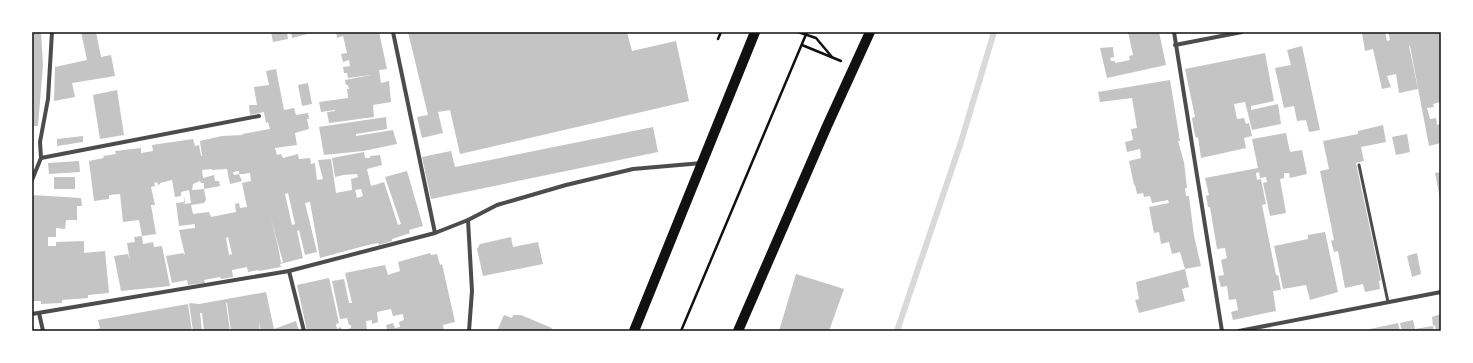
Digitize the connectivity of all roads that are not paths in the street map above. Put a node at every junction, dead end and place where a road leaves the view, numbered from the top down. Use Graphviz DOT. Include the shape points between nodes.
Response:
graph roads {
  1 [pos="52,32"];
  2 [pos="393,32"];
  3 [pos="754,32"];
  4 [pos="870,32"];
  5 [pos="1174,32"];
  6 [pos="1242,32"];
  7 [pos="1175,45"];
  8 [pos="259,116"];
  9 [pos="41,158"];
  10 [pos="702,163"];
  11 [pos="1359,165"];
  12 [pos="32,180"];
  13 [pos="468,220"];
  14 [pos="435,233"];
  15 [pos="289,271"];
  16 [pos="1441,292"];
  17 [pos="1388,302"];
  18 [pos="39,313"];
  19 [pos="32,314"];
  20 [pos="42,331"];
  21 [pos="304,331"];
  22 [pos="469,331"];
  23 [pos="634,331"];
  24 [pos="738,331"];
  25 [pos="1222,331"];
  26 [pos="1239,331"];
  1 -- 9 [label="street" via="47,105 40,142"];
  2 -- 14 [label="street"];
  3 -- 10 [label="main road"];
  4 -- 24 [label="main road"];
  5 -- 7 [label="street"];
  6 -- 7 [label="street"];
  7 -- 25 [label="street"];
  8 -- 9 [label="street"];
  9 -- 12 [label="street"];
  10 -- 13 [label="street" via="633,169 601,176 511,200"];
  10 -- 23 [label="main road"];
  11 -- 17 [label="lane"];
  13 -- 14 [label="street"];
  13 -- 22 [label="street" via="472,291"];
  14 -- 15 [label="street"];
  15 -- 18 [label="street"];
  15 -- 21 [label="street"];
  16 -- 17 [label="street"];
  17 -- 26 [label="street"];
  18 -- 19 [label="street"];
  18 -- 20 [label="street"];
}
